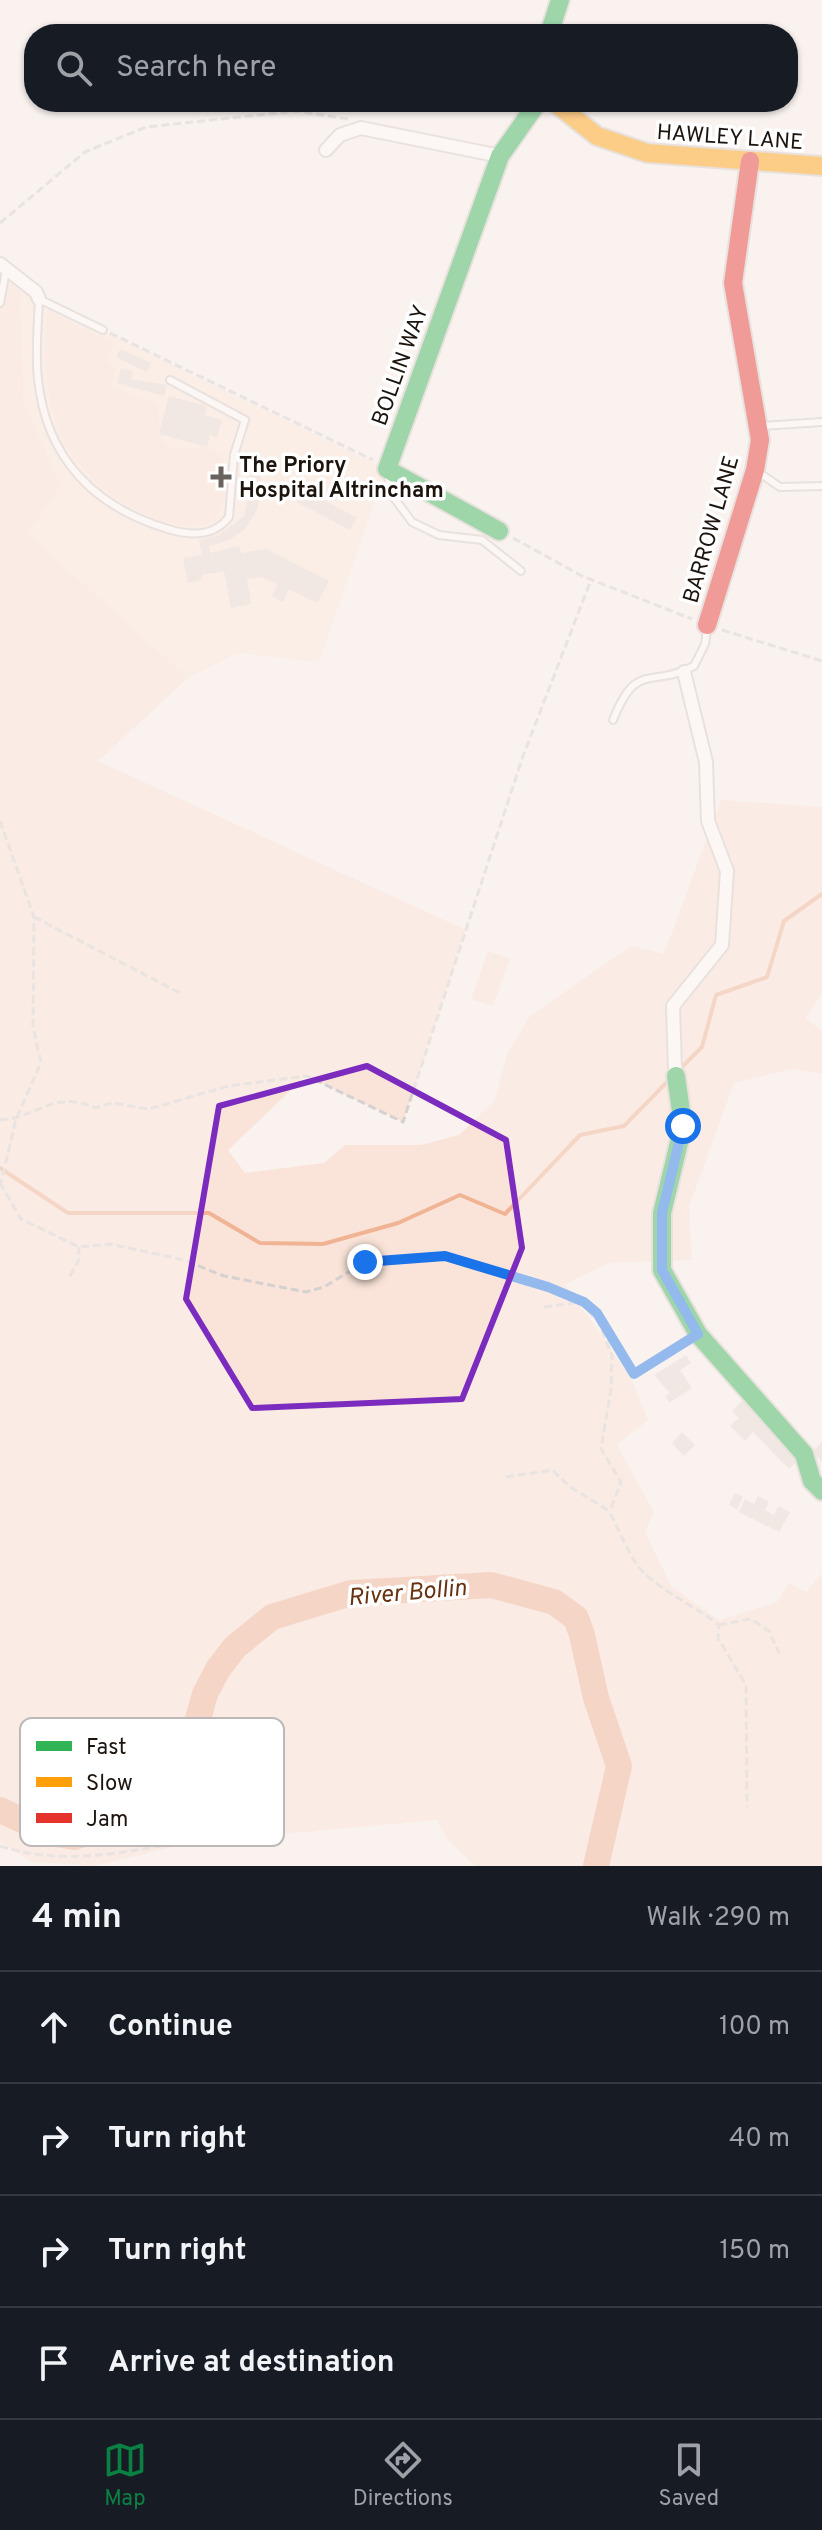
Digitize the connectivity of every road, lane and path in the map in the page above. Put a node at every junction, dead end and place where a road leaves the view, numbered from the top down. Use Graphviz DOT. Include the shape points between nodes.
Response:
graph roads {
  1 [pos="560,0"];
  2 [pos="553,24"];
  3 [pos="288,112"];
  4 [pos="304,112"];
  5 [pos="531,112"];
  6 [pos="566,112"];
  7 [pos="358,120"];
  8 [pos="326,150"];
  9 [pos="500,156"];
  10 [pos="750,161"];
  11 [pos="822,166"];
  12 [pos="0,223"];
  13 [pos="3,268"];
  14 [pos="39,299"];
  15 [pos="0,303"];
  16 [pos="103,330"];
  17 [pos="170,380"];
  18 [pos="822,422"];
  19 [pos="758,426"];
  20 [pos="387,468"];
  21 [pos="755,470"];
  22 [pos="822,486"];
  23 [pos="499,531"];
  24 [pos="521,571"];
  25 [pos="591,580"];
  26 [pos="707,625"];
  27 [pos="822,661"];
  28 [pos="684,672"];
  29 [pos="613,720"];
  30 [pos="0,821"];
  31 [pos="34,917"];
  32 [pos="182,994"];
  33 [pos="676,1073"];
  34 [pos="16,1119"];
  35 [pos="0,1120"];
  36 [pos="0,1184"];
  37 [pos="79,1247"];
  38 [pos="70,1276"];
  39 [pos="582,1302"];
  40 [pos="544,1307"];
  41 [pos="698,1334"];
  42 [pos="506,1477"];
  43 [pos="822,1491"];
  44 [pos="610,1511"];
  45 [pos="719,1625"];
  46 [pos="779,1653"];
  47 [pos="747,1807"];
  48 [pos="0,1846"];
  49 [pos="164,1846"];
  1 -- 2 [label="street"];
  3 -- 12 [label="path" via="146,127 85,152"];
  4 -- 7 [label="path"];
  5 -- 9 [label="street, BOLLIN WAY"];
  6 -- 10 [label="street, HAWLEY LANE" via="627,150 664,159"];
  8 -- 9 [label="street" via="347,130 376,129"];
  9 -- 20 [label="street, BOLLIN WAY"];
  10 -- 11 [label="street, HAWLEY LANE"];
  10 -- 19 [label="street, BARROW LANE" via="733,283"];
  13 -- 14 [label="street"];
  13 -- 15 [label="lane"];
  14 -- 16 [label="lane"];
  14 -- 17 [label="lane" via="38,381 70,470 84,485 149,523 178,532 212,532 229,517 234,455 245,420"];
  16 -- 20 [label="path"];
  18 -- 19 [label="lane"];
  19 -- 21 [label="street, BARROW LANE"];
  20 -- 23 [label="street"];
  20 -- 24 [label="lane" via="392,495 412,522 439,535 482,540"];
  21 -- 22 [label="lane" via="780,487"];
  21 -- 26 [label="street, BARROW LANE"];
  23 -- 25 [label="path"];
  25 -- 26 [label="path"];
  25 -- 34 [label="path" via="523,756 403,1122 307,1076 228,1086 149,1109 61,1101"];
  26 -- 27 [label="path"];
  26 -- 28 [label="lane" via="699,657"];
  28 -- 29 [label="lane" via="638,680 627,689"];
  28 -- 33 [label="street" via="706,762 708,821 727,871 722,945 673,1006"];
  30 -- 31 [label="path"];
  31 -- 32 [label="path"];
  31 -- 34 [label="path" via="33,1027 41,1063"];
  33 -- 41 [label="street" via="683,1126 662,1213 662,1270"];
  34 -- 35 [label="path"];
  34 -- 36 [label="path"];
  36 -- 37 [label="path" via="21,1219"];
  37 -- 38 [label="path"];
  37 -- 39 [label="path" via="110,1244 306,1292 365,1262 445,1256"];
  39 -- 40 [label="path"];
  39 -- 41 [label="path" via="597,1313 634,1374"];
  39 -- 44 [label="path" via="598,1321 612,1355 601,1449 621,1482"];
  41 -- 43 [label="street" via="804,1454 812,1481"];
  42 -- 44 [label="path" via="553,1470 572,1491"];
  44 -- 45 [label="path" via="627,1553 645,1574"];
  45 -- 46 [label="path" via="751,1619 769,1631"];
  45 -- 47 [label="path" via="718,1638 746,1685"];
  48 -- 49 [label="path" via="37,1860 92,1862"];
}
